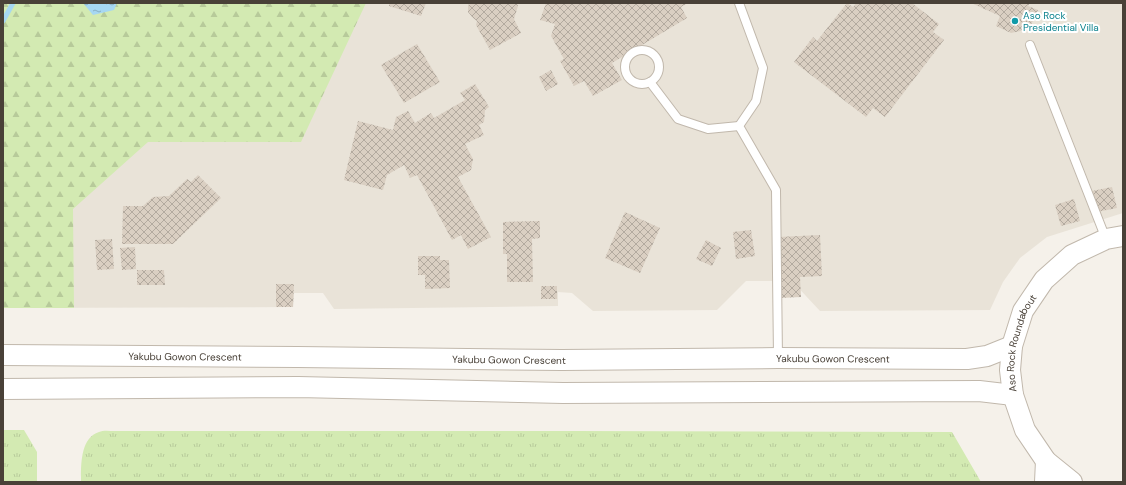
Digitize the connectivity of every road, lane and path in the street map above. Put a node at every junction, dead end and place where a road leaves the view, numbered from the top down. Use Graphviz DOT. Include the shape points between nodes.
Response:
graph roads {
  1 [pos="739,3"];
  2 [pos="1030,46"];
  3 [pos="650,82"];
  4 [pos="739,126"];
  5 [pos="1114,238"];
  6 [pos="1012,346"];
  7 [pos="3,355"];
  8 [pos="778,358"];
  9 [pos="3,388"];
  10 [pos="1013,395"];
  11 [pos="1046,461"];
  12 [pos="1045,482"];
  13 [pos="1072,482"];
  1 -- 4 [label="lane" via="763,68 756,101"];
  2 -- 5 [label="lane"];
  3 -- 3 [label="lane" via="658,74 659,63 654,54 644,49 633,52 626,61 626,73 633,81"];
  3 -- 4 [label="lane" via="678,119 708,129"];
  4 -- 8 [label="lane" via="776,190"];
  5 -- 6 [label="street, Aso Rock Roundabout" via="1072,255 1044,280 1023,311"];
  6 -- 8 [label="street, Yakubu Gowon Crescent" via="987,356 967,359"];
  6 -- 10 [label="street, Aso Rock Roundabout" via="1010,370"];
  7 -- 8 [label="street, Yakubu Gowon Crescent" via="562,360"];
  9 -- 10 [label="street" via="298,387 563,393 979,391"];
  10 -- 11 [label="street, Aso Rock Roundabout" via="1025,430"];
  11 -- 12 [label="street"];
  11 -- 13 [label="street, Aso Rock Roundabout"];
}
